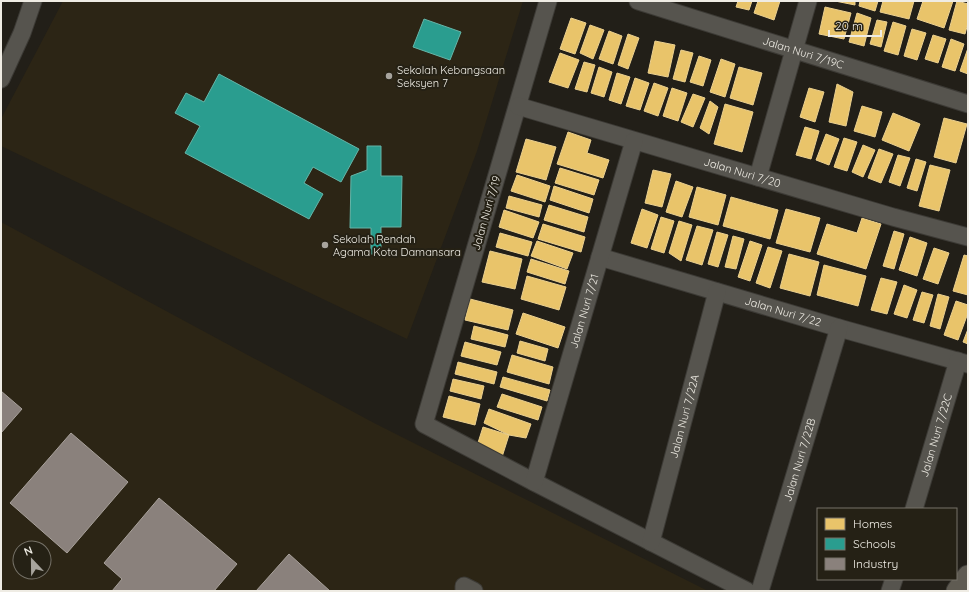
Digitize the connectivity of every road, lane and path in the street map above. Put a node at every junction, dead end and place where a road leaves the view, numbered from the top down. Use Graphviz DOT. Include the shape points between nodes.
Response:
graph roads {
  1 [pos="33,1"];
  2 [pos="548,1"];
  3 [pos="638,1"];
  4 [pos="808,1"];
  5 [pos="794,50"];
  6 [pos="1,79"];
  7 [pos="968,104"];
  8 [pos="518,106"];
  9 [pos="634,140"];
  10 [pos="758,177"];
  11 [pos="968,237"];
  12 [pos="600,257"];
  13 [pos="717,292"];
  14 [pos="839,328"];
  15 [pos="963,363"];
  16 [pos="534,482"];
  17 [pos="914,508"];
  18 [pos="651,542"];
  19 [pos="968,576"];
  20 [pos="894,580"];
  21 [pos="748,591"];
  22 [pos="760,591"];
  23 [pos="890,591"];
  24 [pos="957,591"];
  1 -- 6 [label="street"];
  2 -- 8 [label="street, Jalan Nuri 7/19"];
  3 -- 5 [label="street, Jalan Nuri 7/19C"];
  4 -- 5 [label="street"];
  5 -- 7 [label="street, Jalan Nuri 7/19C"];
  5 -- 10 [label="street"];
  8 -- 9 [label="street, Jalan Nuri 7/20"];
  8 -- 16 [label="street, Jalan Nuri 7/19" via="424,424"];
  9 -- 10 [label="street, Jalan Nuri 7/20"];
  9 -- 12 [label="street, Jalan Nuri 7/21"];
  10 -- 11 [label="street, Jalan Nuri 7/20"];
  12 -- 13 [label="street, Jalan Nuri 7/22"];
  12 -- 16 [label="street, Jalan Nuri 7/21"];
  13 -- 14 [label="street, Jalan Nuri 7/22"];
  13 -- 18 [label="street, Jalan Nuri 7/22A"];
  14 -- 15 [label="street, Jalan Nuri 7/22"];
  14 -- 22 [label="street, Jalan Nuri 7/22B"];
  15 -- 17 [label="street, Jalan Nuri 7/22C"];
  16 -- 18 [label="street"];
  18 -- 21 [label="street"];
  19 -- 24 [label="main road"];
  20 -- 23 [label="street"];
}
